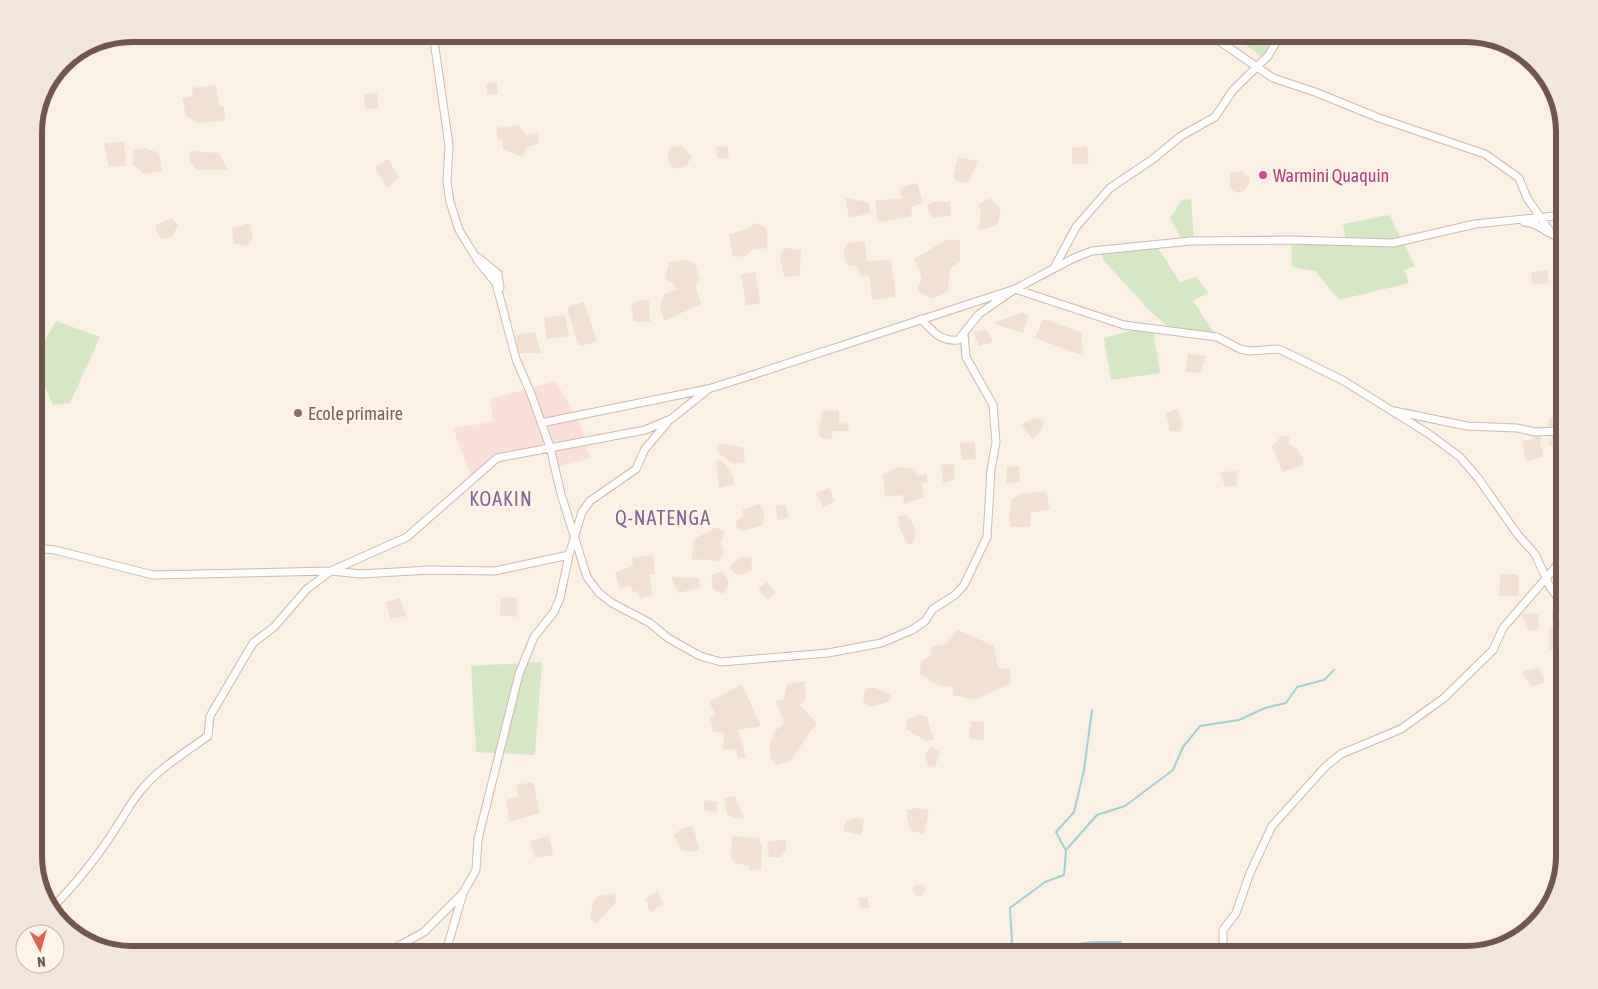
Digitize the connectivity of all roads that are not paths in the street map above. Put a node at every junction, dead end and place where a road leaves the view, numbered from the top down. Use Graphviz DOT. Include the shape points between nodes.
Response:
graph roads {
  1 [pos="434,42"];
  2 [pos="1220,42"];
  3 [pos="1276,42"];
  4 [pos="1256,67"];
  5 [pos="1555,216"];
  6 [pos="1541,218"];
  7 [pos="1517,220"];
  8 [pos="1551,233"];
  9 [pos="1555,236"];
  10 [pos="1054,268"];
  11 [pos="1014,289"];
  12 [pos="921,319"];
  13 [pos="964,334"];
  14 [pos="708,389"];
  15 [pos="1388,410"];
  16 [pos="671,419"];
  17 [pos="541,423"];
  18 [pos="1555,431"];
  19 [pos="550,447"];
  20 [pos="575,539"];
  21 [pos="43,549"];
  22 [pos="569,555"];
  23 [pos="1556,564"];
  24 [pos="331,571"];
  25 [pos="1546,577"];
  26 [pos="1556,593"];
  27 [pos="463,893"];
  28 [pos="56,903"];
  29 [pos="398,946"];
  30 [pos="448,946"];
  31 [pos="1223,946"];
  1 -- 17 [label="street" via="449,145 447,182 450,202 460,230 496,284 516,359"];
  2 -- 4 [label="street"];
  3 -- 4 [label="street"];
  4 -- 6 [label="street" via="1273,78 1485,154 1519,178 1527,198"];
  4 -- 10 [label="street" via="1233,90 1215,117 1181,136 1153,160 1110,188 1076,227"];
  5 -- 6 [label="street"];
  6 -- 7 [label="street"];
  6 -- 8 [label="street"];
  7 -- 8 [label="street"];
  7 -- 10 [label="street" via="1476,224 1393,243 1191,241 1101,250"];
  8 -- 9 [label="street"];
  10 -- 11 [label="street"];
  11 -- 12 [label="street"];
  11 -- 13 [label="street" via="979,314"];
  11 -- 15 [label="street" via="1124,325 1218,337 1248,351 1279,349 1344,381"];
  12 -- 13 [label="street" via="940,338 948,341 958,340"];
  12 -- 14 [label="street"];
  13 -- 20 [label="street" via="966,357 993,405 996,442 987,537 964,585 912,630 882,643 828,653 721,662 700,656 668,638 650,623 599,593 587,577"];
  14 -- 16 [label="street"];
  14 -- 17 [label="street"];
  15 -- 18 [label="street" via="1467,426"];
  15 -- 25 [label="street" via="1460,457 1534,554"];
  16 -- 19 [label="street" via="645,430"];
  16 -- 20 [label="street" via="645,449 636,469 590,501 582,512"];
  17 -- 19 [label="street"];
  19 -- 20 [label="street"];
  19 -- 24 [label="street" via="497,458 407,537"];
  20 -- 22 [label="street"];
  21 -- 24 [label="street" via="153,575"];
  22 -- 24 [label="street" via="495,570 361,574"];
  22 -- 27 [label="street" via="560,598 554,612 534,638 519,674 478,839 476,870"];
  23 -- 25 [label="street"];
  24 -- 28 [label="street" via="307,589 274,627 253,643 210,716 208,736 144,787 75,884"];
  25 -- 26 [label="street"];
  25 -- 31 [label="street" via="1503,628 1493,650 1444,698 1401,729 1341,754 1326,766 1272,826 1250,872 1236,913 1223,930"];
  27 -- 29 [label="street" via="424,932"];
  27 -- 30 [label="street"];
}
